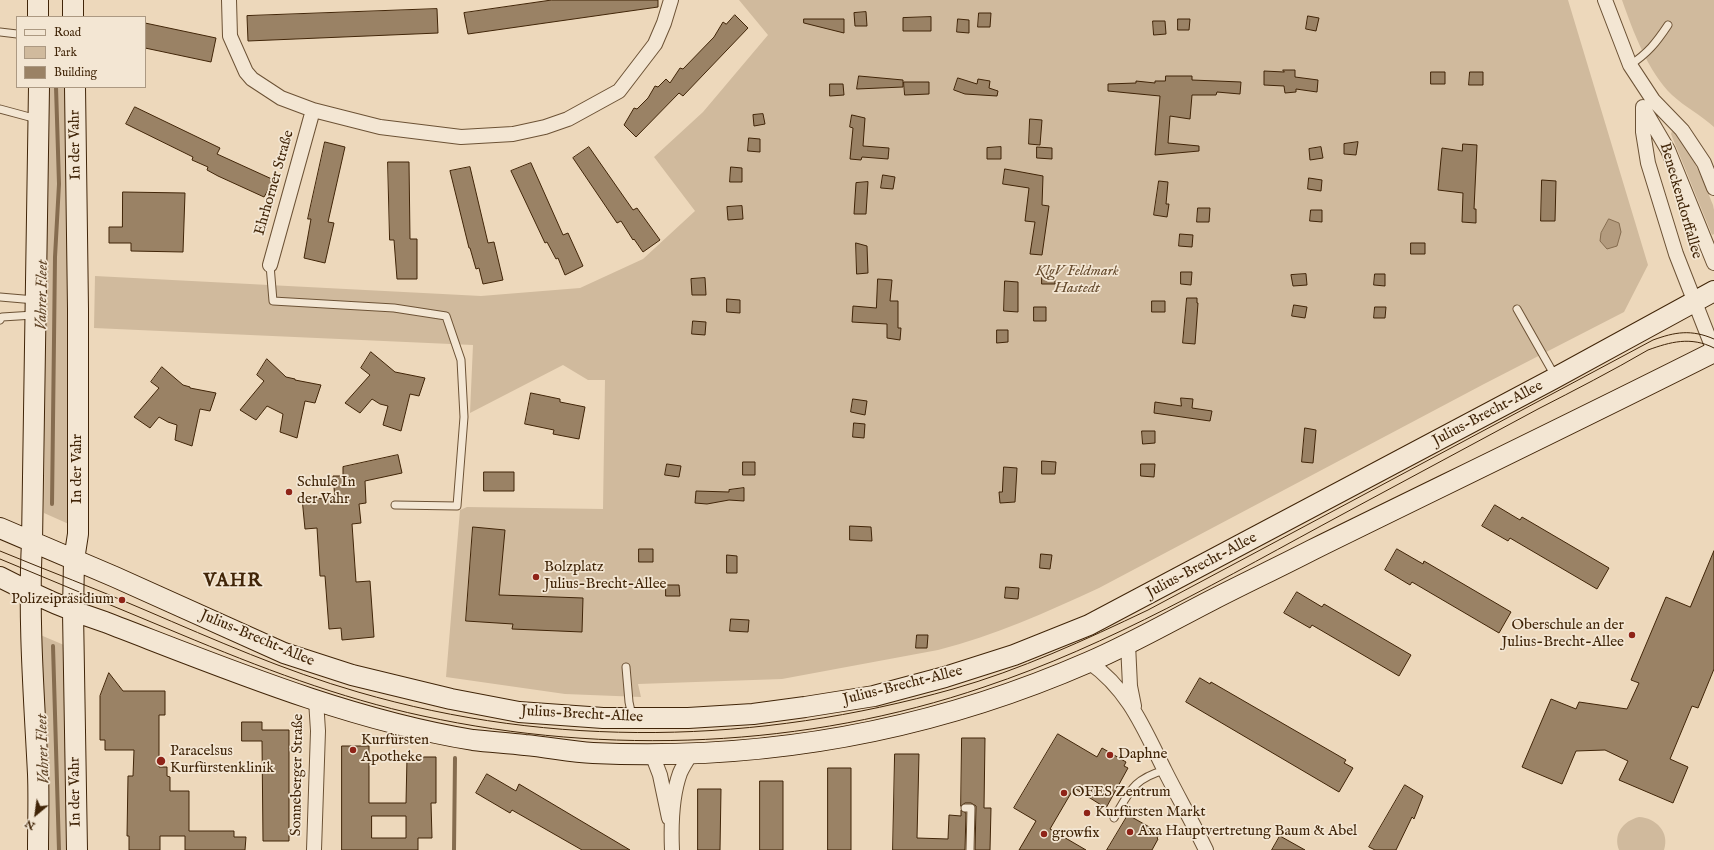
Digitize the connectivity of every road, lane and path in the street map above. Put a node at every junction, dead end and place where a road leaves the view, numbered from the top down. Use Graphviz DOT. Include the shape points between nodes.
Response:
graph roads {
  1 [pos="38,0"];
  2 [pos="73,0"];
  3 [pos="229,0"];
  4 [pos="671,0"];
  5 [pos="1605,0"];
  6 [pos="38,16"];
  7 [pos="73,16"];
  8 [pos="1668,25"];
  9 [pos="0,32"];
  10 [pos="16,34"];
  11 [pos="1630,65"];
  12 [pos="39,88"];
  13 [pos="74,88"];
  14 [pos="1643,107"];
  15 [pos="0,109"];
  16 [pos="314,110"];
  17 [pos="39,119"];
  18 [pos="1714,188"];
  19 [pos="1714,263"];
  20 [pos="270,265"];
  21 [pos="1714,291"];
  22 [pos="0,297"];
  23 [pos="1694,302"];
  24 [pos="35,308"];
  25 [pos="1517,309"];
  26 [pos="0,320"];
  27 [pos="1714,352"];
  28 [pos="1556,377"];
  29 [pos="395,505"];
  30 [pos="0,528"];
  31 [pos="32,542"];
  32 [pos="74,560"];
  33 [pos="0,577"];
  34 [pos="30,594"];
  35 [pos="73,612"];
  36 [pos="1128,644"];
  37 [pos="1089,662"];
  38 [pos="626,667"];
  39 [pos="316,700"];
  40 [pos="1136,714"];
  41 [pos="632,718"];
  42 [pos="652,754"];
  43 [pos="691,754"];
  44 [pos="1164,770"];
  45 [pos="965,808"];
  46 [pos="1114,818"];
  47 [pos="671,830"];
  48 [pos="38,850"];
  49 [pos="78,850"];
  50 [pos="314,850"];
  51 [pos="672,850"];
  52 [pos="970,850"];
  53 [pos="1206,850"];
  1 -- 6 [label="main road"];
  2 -- 7 [label="main road"];
  3 -- 16 [label="street" via="230,36 246,72 252,79 281,98"];
  4 -- 16 [label="street" via="654,44 619,90 568,120 513,134 460,137 380,127"];
  5 -- 11 [label="street, Beneckendorffallee"];
  8 -- 11 [label="lane" via="1653,47"];
  9 -- 10 [label="lane"];
  11 -- 14 [label="street, Beneckendorffallee"];
  11 -- 18 [label="street, Beneckendorffallee" via="1653,100 1682,130 1704,163"];
  12 -- 17 [label="main road"];
  13 -- 32 [label="main road, In der Vahr" via="78,309 78,534"];
  14 -- 19 [label="street, Beneckendorffallee" via="1668,150"];
  14 -- 23 [label="street, Beneckendorffallee" via="1648,162 1676,254"];
  15 -- 17 [label="lane"];
  16 -- 20 [label="street, Ehrhorner Straße"];
  17 -- 24 [label="main road"];
  20 -- 29 [label="lane" via="272,301 394,308 446,316 461,360 464,417 457,506"];
  21 -- 23 [label="main road, Julius-Brecht-Allee"];
  22 -- 24 [label="lane"];
  23 -- 27 [label="street, Beneckendorffallee"];
  23 -- 28 [label="main road, Julius-Brecht-Allee"];
  24 -- 26 [label="lane" via="2,317"];
  24 -- 31 [label="main road"];
  25 -- 28 [label="lane"];
  27 -- 36 [label="main road"];
  28 -- 41 [label="main road, Julius-Brecht-Allee" via="1089,625 1014,655 874,696 753,714"];
  30 -- 31 [label="main road, Julius-Brecht-Allee"];
  31 -- 32 [label="main road, Julius-Brecht-Allee"];
  31 -- 34 [label="main road"];
  32 -- 35 [label="main road, In der Vahr"];
  32 -- 41 [label="main road, Julius-Brecht-Allee" via="284,654 352,675 518,712"];
  33 -- 34 [label="main road"];
  34 -- 35 [label="main road"];
  34 -- 48 [label="main road" via="31,663 38,775"];
  35 -- 39 [label="main road"];
  35 -- 49 [label="main road, In der Vahr"];
  36 -- 37 [label="main road"];
  36 -- 40 [label="street" via="1130,686"];
  37 -- 40 [label="street" via="1119,689"];
  37 -- 43 [label="main road" via="1023,689 954,712 878,730 780,748"];
  38 -- 41 [label="lane"];
  39 -- 42 [label="main road" via="362,715 477,740 590,753"];
  39 -- 50 [label="street, Sonneberger Straße" via="318,731"];
  40 -- 44 [label="street"];
  42 -- 43 [label="main road"];
  42 -- 47 [label="street" via="660,775"];
  43 -- 47 [label="street" via="680,772"];
  44 -- 46 [label="lane" via="1151,774 1134,785"];
  44 -- 53 [label="street"];
  45 -- 52 [label="lane" via="971,808"];
  47 -- 51 [label="street"];
}
